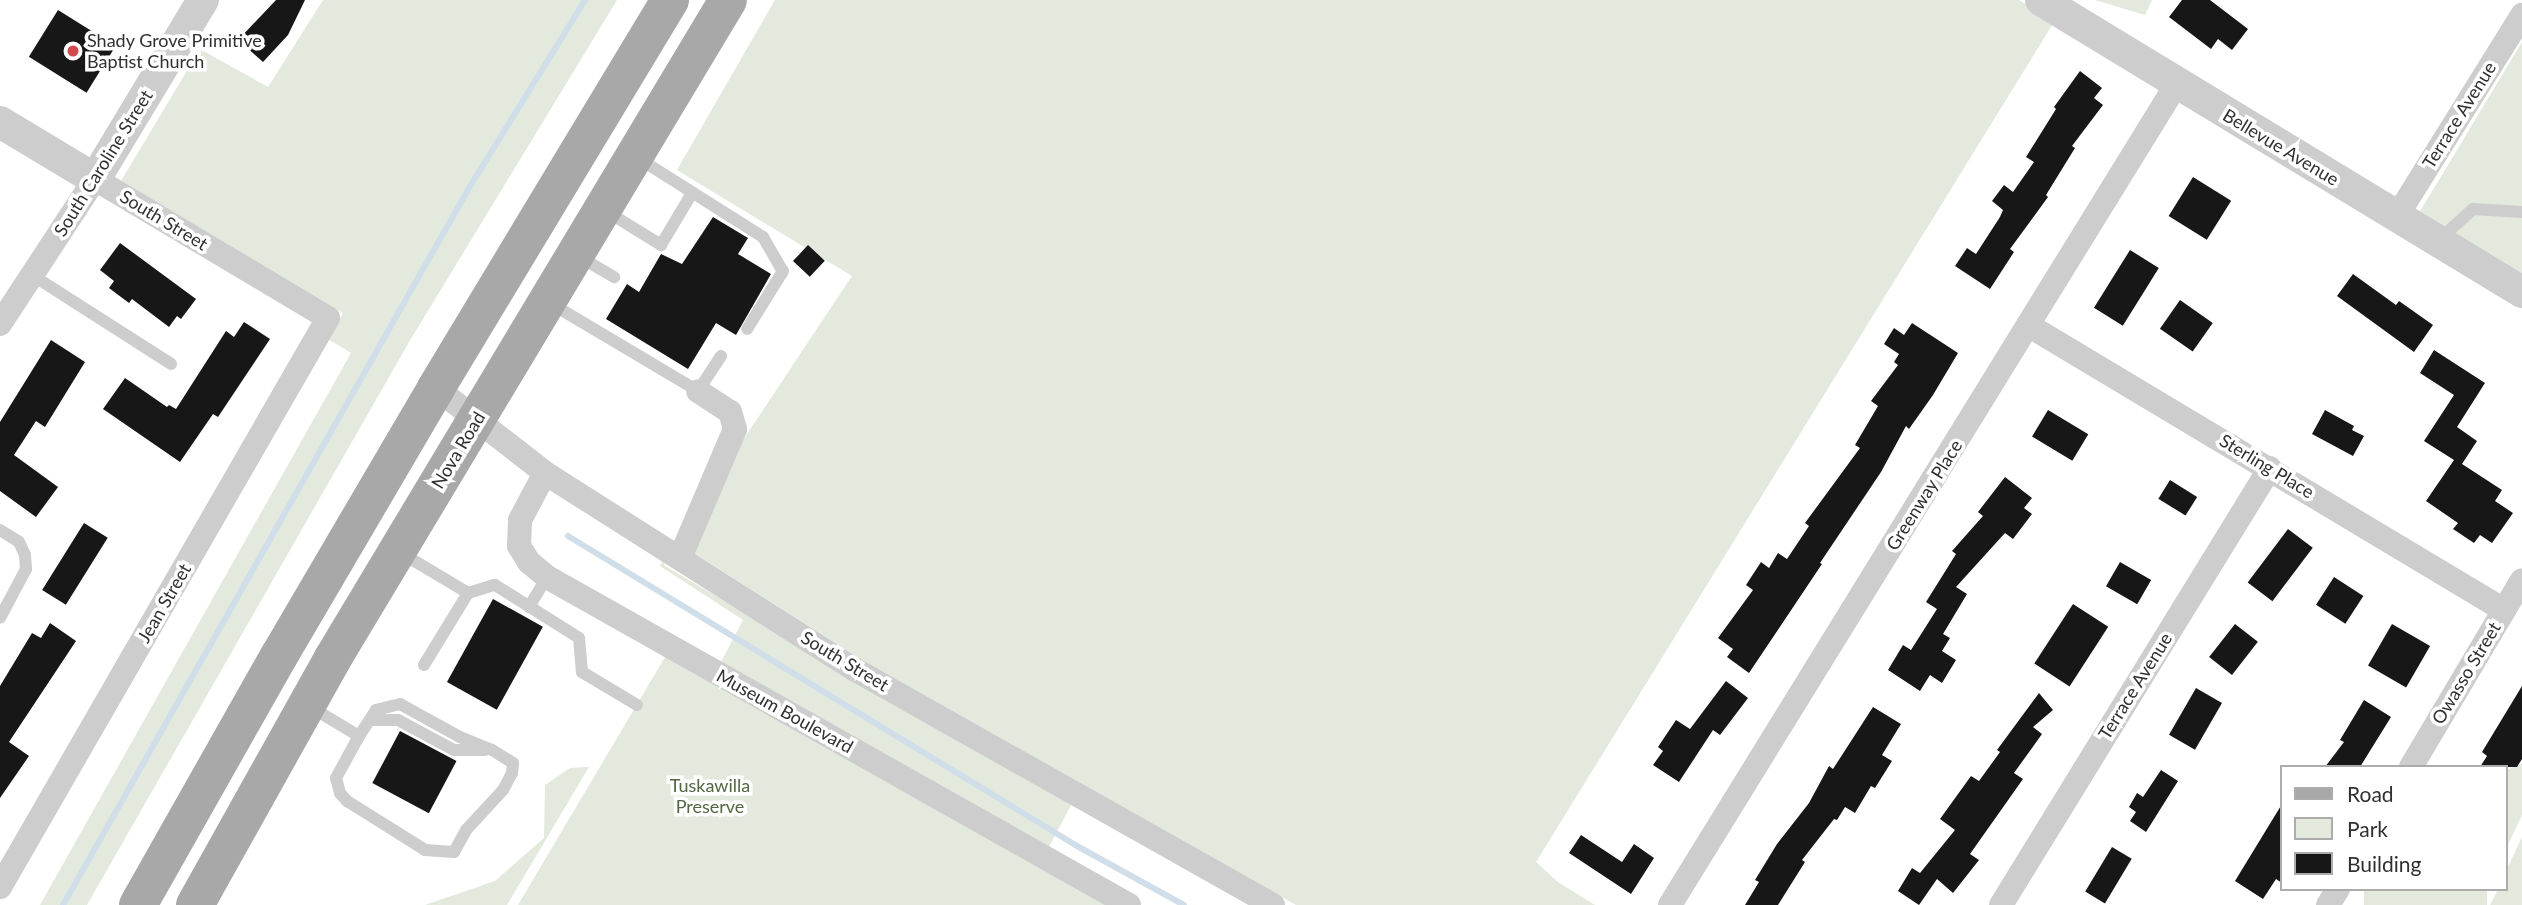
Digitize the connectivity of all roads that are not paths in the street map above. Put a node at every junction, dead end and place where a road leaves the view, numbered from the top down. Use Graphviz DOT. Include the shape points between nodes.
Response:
graph roads {
  1 [pos="203,0"];
  2 [pos="670,0"];
  3 [pos="729,0"];
  4 [pos="2041,0"];
  5 [pos="2522,15"];
  6 [pos="2176,85"];
  7 [pos="0,121"];
  8 [pos="635,156"];
  9 [pos="95,179"];
  10 [pos="692,193"];
  11 [pos="602,209"];
  12 [pos="2522,212"];
  13 [pos="2397,216"];
  14 [pos="2437,242"];
  15 [pos="575,254"];
  16 [pos="32,275"];
  17 [pos="614,277"];
  18 [pos="2522,292"];
  19 [pos="547,301"];
  20 [pos="327,318"];
  21 [pos="0,324"];
  22 [pos="2028,325"];
  23 [pos="747,329"];
  24 [pos="721,356"];
  25 [pos="171,364"];
  26 [pos="436,388"];
  27 [pos="698,391"];
  28 [pos="476,419"];
  29 [pos="2270,468"];
  30 [pos="545,473"];
  31 [pos="0,530"];
  32 [pos="398,551"];
  33 [pos="680,558"];
  34 [pos="547,577"];
  35 [pos="2522,580"];
  36 [pos="468,593"];
  37 [pos="529,607"];
  38 [pos="2504,610"];
  39 [pos="0,618"];
  40 [pos="424,665"];
  41 [pos="308,705"];
  42 [pos="637,705"];
  43 [pos="359,736"];
  44 [pos="2412,765"];
  45 [pos="0,887"];
  46 [pos="138,905"];
  47 [pos="195,905"];
  48 [pos="1129,905"];
  49 [pos="1273,905"];
  50 [pos="1671,905"];
  51 [pos="2001,905"];
  1 -- 9 [label="street, South Caroline Street"];
  2 -- 26 [label="main road"];
  3 -- 8 [label="main road, Nova Road"];
  4 -- 6 [label="street, Bellevue Avenue"];
  5 -- 13 [label="street, Terrace Avenue"];
  6 -- 13 [label="street, Bellevue Avenue"];
  6 -- 22 [label="street, Greenway Place"];
  7 -- 9 [label="street, South Street"];
  8 -- 10 [label="lane"];
  8 -- 11 [label="main road, Nova Road"];
  9 -- 16 [label="street, South Caroline Street"];
  9 -- 20 [label="street, South Street"];
  10 -- 11 [label="lane" via="661,245"];
  10 -- 23 [label="lane" via="763,237 783,271"];
  11 -- 15 [label="main road, Nova Road"];
  12 -- 14 [label="lane" via="2473,209"];
  13 -- 14 [label="street, Bellevue Avenue"];
  14 -- 18 [label="street, Bellevue Avenue"];
  15 -- 17 [label="lane"];
  15 -- 19 [label="main road, Nova Road"];
  16 -- 21 [label="street, South Caroline Street"];
  16 -- 25 [label="lane"];
  19 -- 27 [label="lane"];
  19 -- 28 [label="main road, Nova Road"];
  20 -- 45 [label="street, Jean Street"];
  22 -- 29 [label="street, Sterling Place"];
  22 -- 50 [label="street, Greenway Place"];
  24 -- 27 [label="lane"];
  26 -- 28 [label="street, South Street"];
  26 -- 46 [label="main road"];
  27 -- 33 [label="street" via="730,412 735,429"];
  28 -- 30 [label="street, South Street"];
  28 -- 32 [label="main road, Nova Road"];
  29 -- 38 [label="street, Sterling Place"];
  29 -- 51 [label="street, Terrace Avenue"];
  30 -- 33 [label="street, South Street"];
  30 -- 34 [label="street, Museum Boulevard" via="520,520 519,547"];
  31 -- 39 [label="lane" via="19,542 26,569"];
  32 -- 36 [label="lane"];
  32 -- 41 [label="main road, Nova Road"];
  33 -- 49 [label="street, South Street" via="854,668"];
  34 -- 37 [label="lane"];
  34 -- 48 [label="street, Museum Boulevard"];
  35 -- 38 [label="street, Owasso Street"];
  36 -- 37 [label="lane" via="495,585"];
  36 -- 40 [label="lane"];
  37 -- 42 [label="lane" via="579,639 582,672"];
  38 -- 44 [label="street, Owasso Street"];
  41 -- 43 [label="lane"];
  41 -- 47 [label="main road, Nova Road"];
  43 -- 43 [label="lane" via="376,710 400,704 513,763 512,774 454,852 425,850 340,793 336,778"];
}
